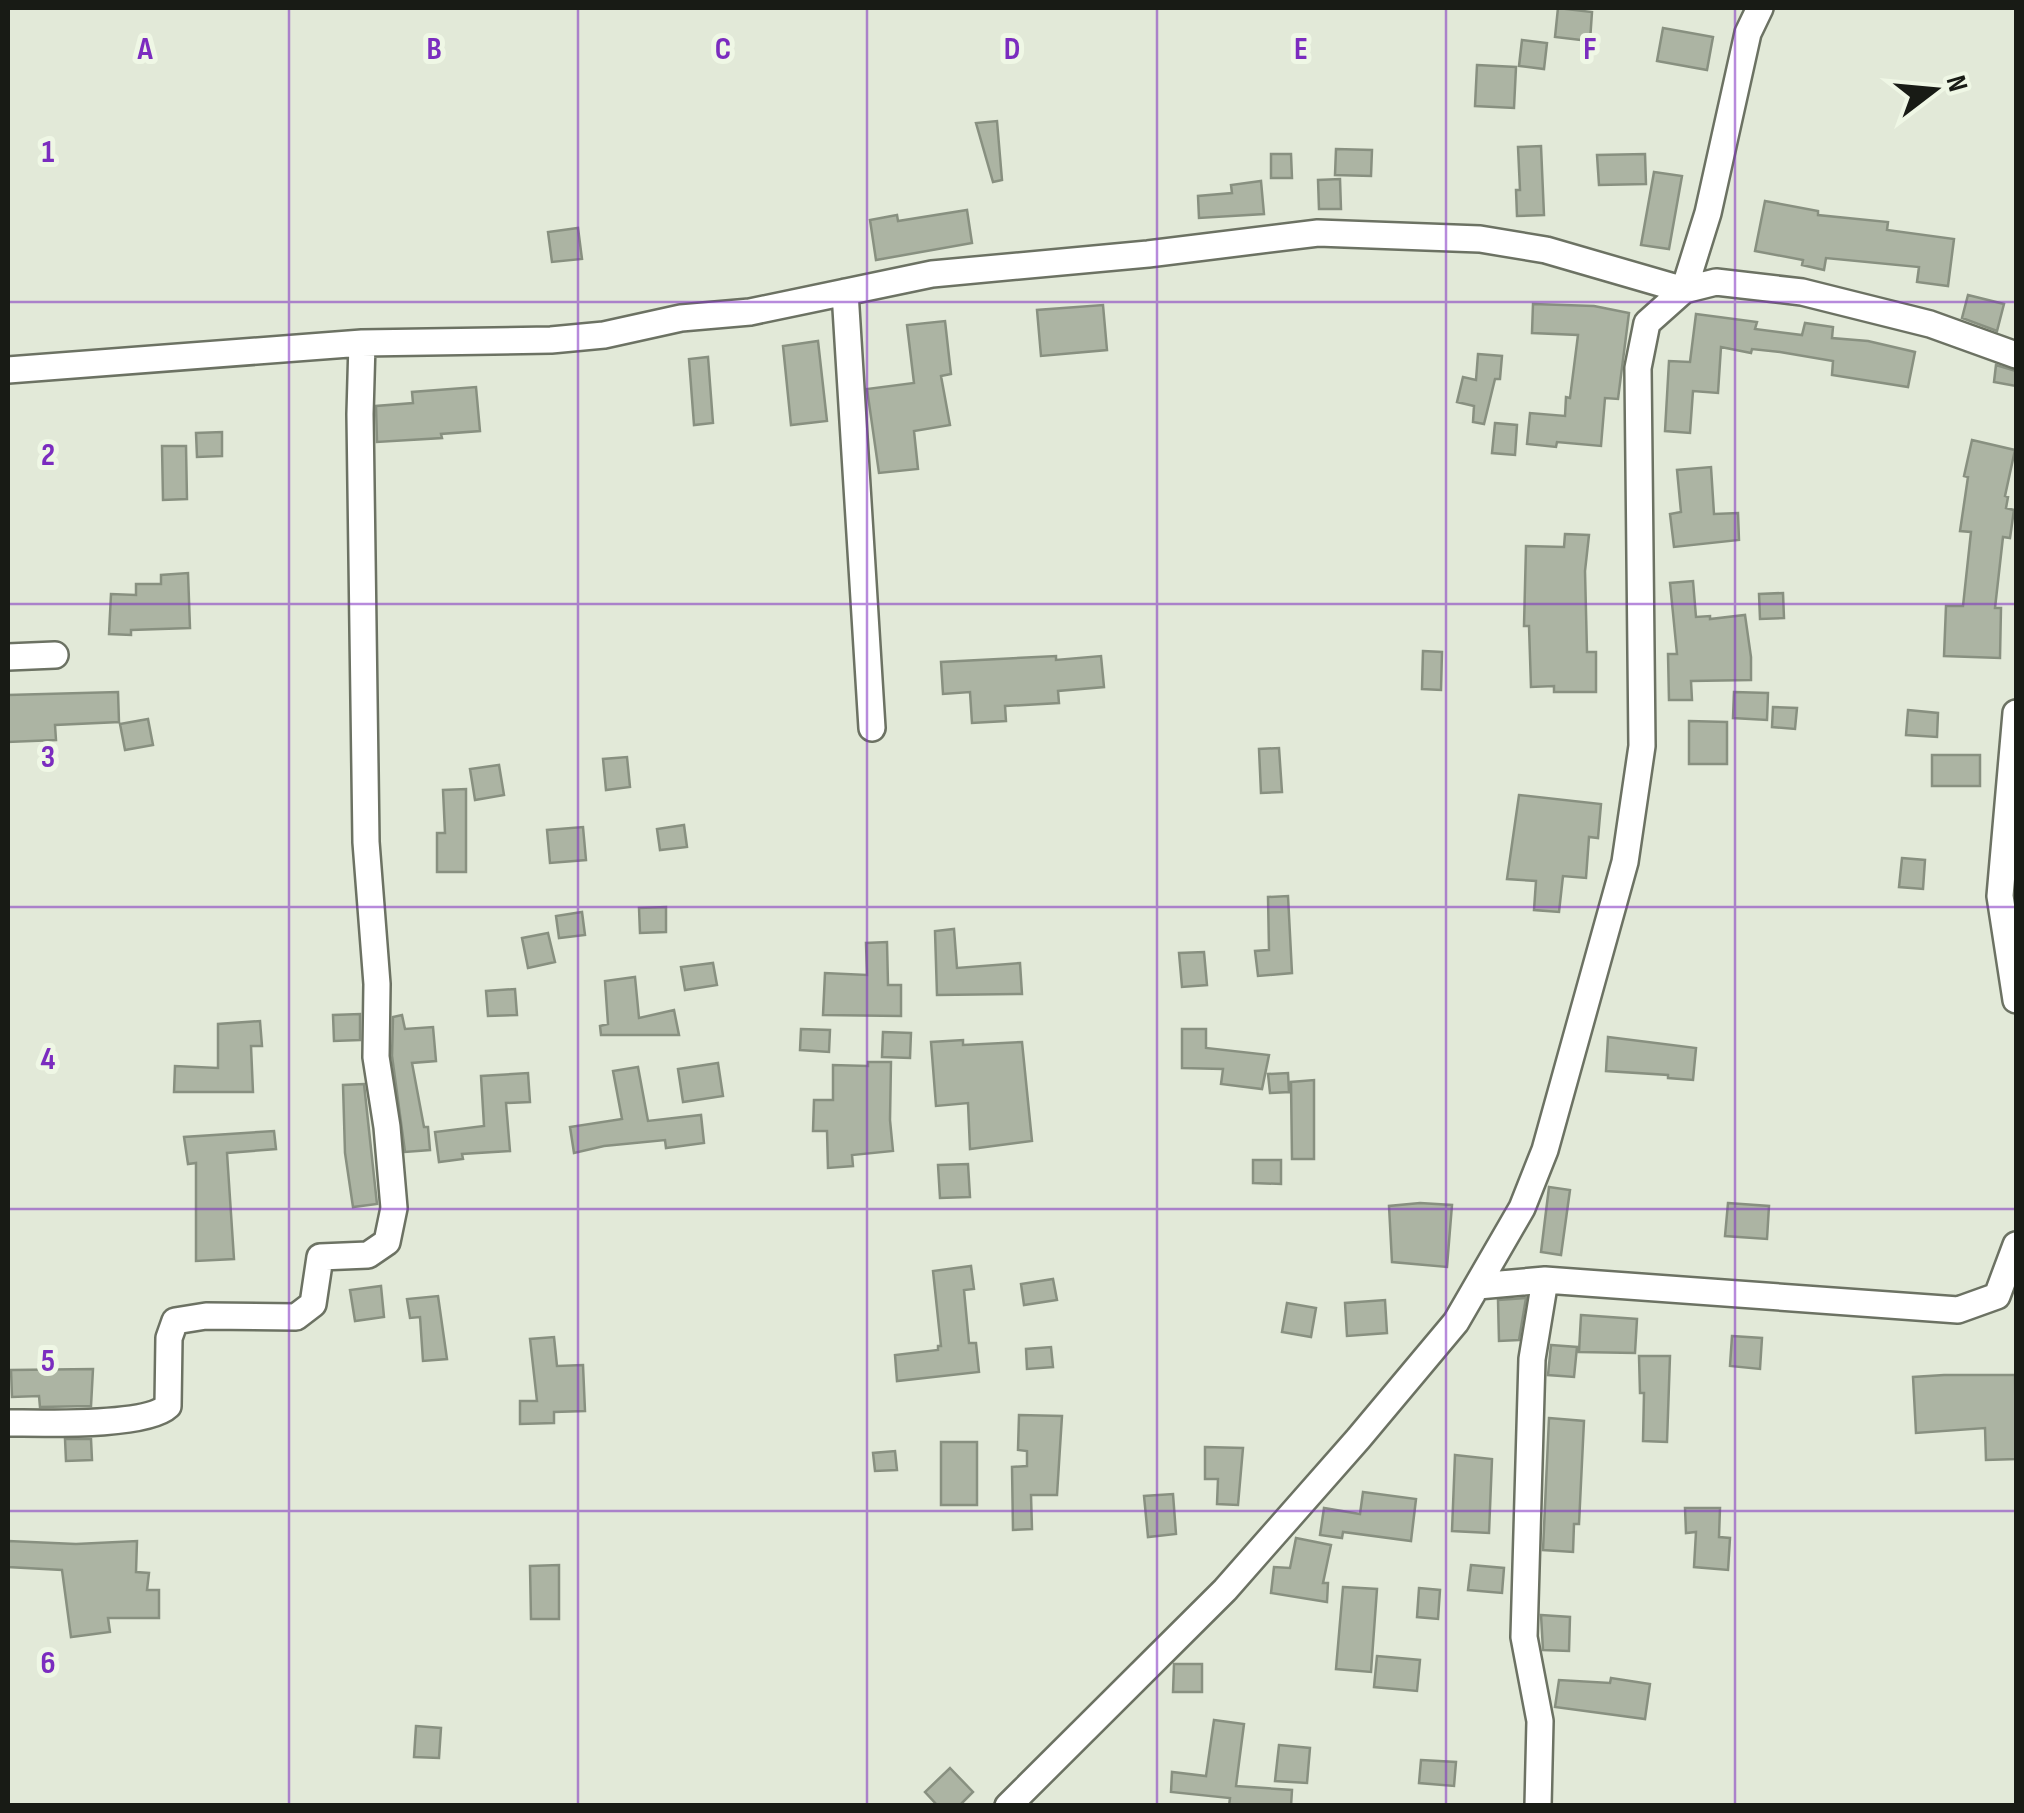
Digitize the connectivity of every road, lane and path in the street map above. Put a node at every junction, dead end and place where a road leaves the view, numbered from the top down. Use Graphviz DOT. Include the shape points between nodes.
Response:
graph roads {
  1 [pos="1760,8"];
  2 [pos="1684,290"];
  3 [pos="845,292"];
  4 [pos="362,343"];
  5 [pos="2016,355"];
  6 [pos="8,370"];
  7 [pos="55,656"];
  8 [pos="8,657"];
  9 [pos="2016,713"];
  10 [pos="872,728"];
  11 [pos="2016,1000"];
  12 [pos="2016,1245"];
  13 [pos="1544,1280"];
  14 [pos="1478,1286"];
  15 [pos="8,1423"];
  16 [pos="1008,1806"];
  17 [pos="1538,1806"];
  1 -- 2 [label="street" via="1748,33"];
  2 -- 3 [label="street" via="1546,250 1480,239 1318,233 932,274"];
  2 -- 5 [label="street" via="1716,282 1802,292 1930,324"];
  2 -- 14 [label="street" via="1647,323 1638,368 1642,746 1626,862 1545,1150"];
  3 -- 4 [label="street" via="604,336"];
  3 -- 10 [label="street"];
  4 -- 6 [label="street"];
  4 -- 15 [label="street" via="366,842 376,1057 394,1208 387,1242 368,1256 320,1258 313,1304 296,1317 176,1322 169,1338 168,1406 160,1414"];
  7 -- 8 [label="street"];
  9 -- 11 [label="street" via="2000,896"];
  12 -- 13 [label="street" via="1997,1296 1958,1310"];
  13 -- 14 [label="street"];
  13 -- 17 [label="street" via="1532,1358 1524,1637 1540,1721"];
  14 -- 16 [label="street" via="1420,1366 1225,1590"];
}
